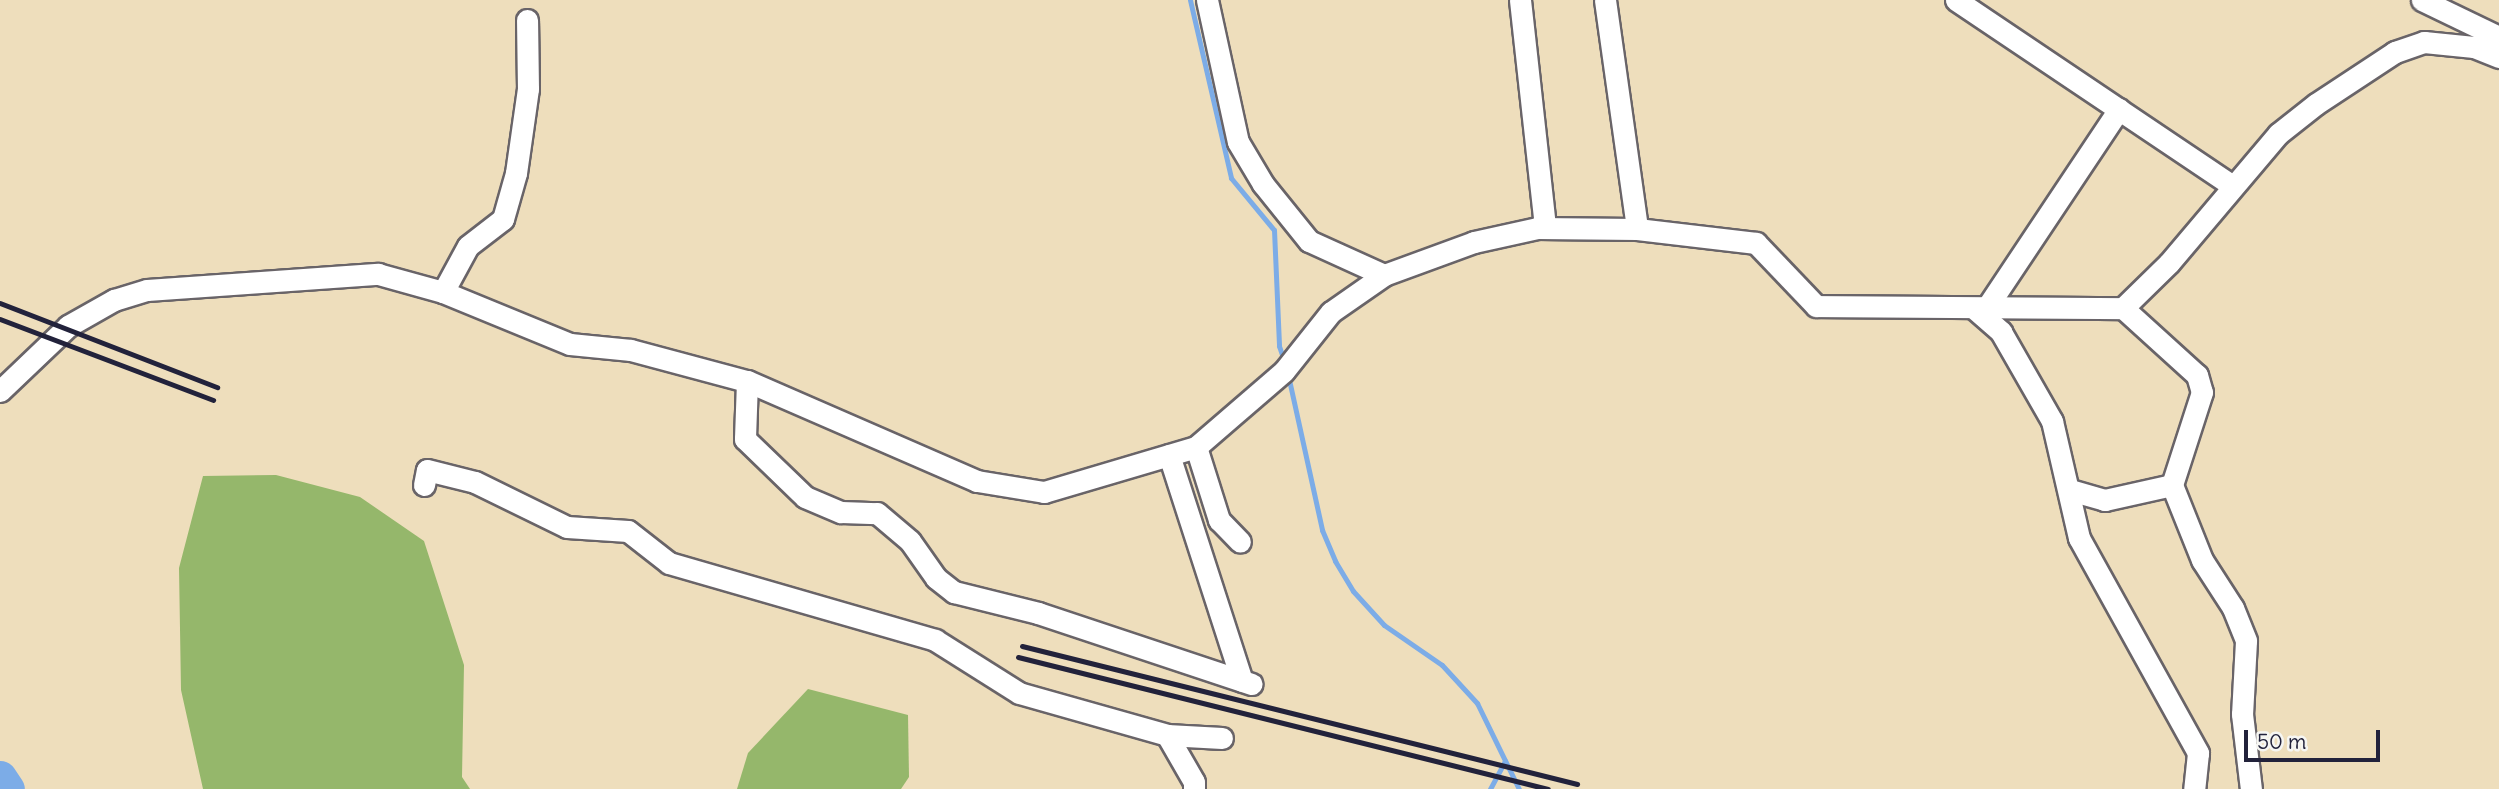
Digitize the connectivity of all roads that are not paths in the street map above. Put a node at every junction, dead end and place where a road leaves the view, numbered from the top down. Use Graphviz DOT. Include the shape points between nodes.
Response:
graph roads {
  1 [pos="1207,0"];
  2 [pos="1520,0"];
  3 [pos="1605,0"];
  4 [pos="1956,0"];
  5 [pos="2422,0"];
  6 [pos="527,20"];
  7 [pos="2499,37"];
  8 [pos="2499,57"];
  9 [pos="2119,109"];
  10 [pos="2231,184"];
  11 [pos="1545,228"];
  12 [pos="1637,229"];
  13 [pos="1384,275"];
  14 [pos="443,292"];
  15 [pos="1981,308"];
  16 [pos="2123,308"];
  17 [pos="747,381"];
  18 [pos="0,391"];
  19 [pos="1196,447"];
  20 [pos="1169,456"];
  21 [pos="424,485"];
  22 [pos="2172,485"];
  23 [pos="2070,490"];
  24 [pos="1240,542"];
  25 [pos="1167,735"];
  26 [pos="1222,738"];
  27 [pos="1194,789"];
  28 [pos="2194,789"];
  29 [pos="2251,789"];
  1 -- 13 [label="street" via="1238,142 1263,184 1310,241"];
  2 -- 11 [label="street"];
  3 -- 12 [label="street"];
  4 -- 9 [label="street"];
  5 -- 7 [label="street"];
  6 -- 14 [label="street" via="528,89 516,173 503,219 468,246"];
  8 -- 10 [label="street" via="2474,47 2424,42 2395,52 2278,134"];
  9 -- 10 [label="street"];
  9 -- 15 [label="street"];
  10 -- 16 [label="street" via="2169,263"];
  11 -- 12 [label="street"];
  11 -- 13 [label="street" via="1474,242"];
  12 -- 15 [label="street" via="1756,243 1816,306"];
  13 -- 19 [label="street" via="1331,312 1290,365"];
  14 -- 17 [label="street" via="570,344 631,350"];
  14 -- 18 [label="street" via="378,274 147,290 114,300 68,326"];
  15 -- 16 [label="street"];
  15 -- 23 [label="street" via="2001,332 2052,421"];
  16 -- 22 [label="street" via="2197,374 2202,392"];
  17 -- 20 [label="street" via="924,460 1015,490 1044,492"];
  17 -- 20 [label="street" via="745,439 805,497 841,512 877,513 910,541 936,578 954,592 1038,613 1247,683"];
  19 -- 20 [label="street"];
  19 -- 24 [label="street" via="1219,520"];
  21 -- 25 [label="street" via="427,470 475,482 568,527 628,531 669,563 935,640 1019,693"];
  22 -- 23 [label="street" via="2105,500"];
  22 -- 29 [label="street" via="2202,560 2233,608 2246,642 2242,714"];
  23 -- 28 [label="street" via="2079,538 2095,572 2176,707 2198,753"];
  25 -- 26 [label="street"];
  25 -- 27 [label="street"];
}
